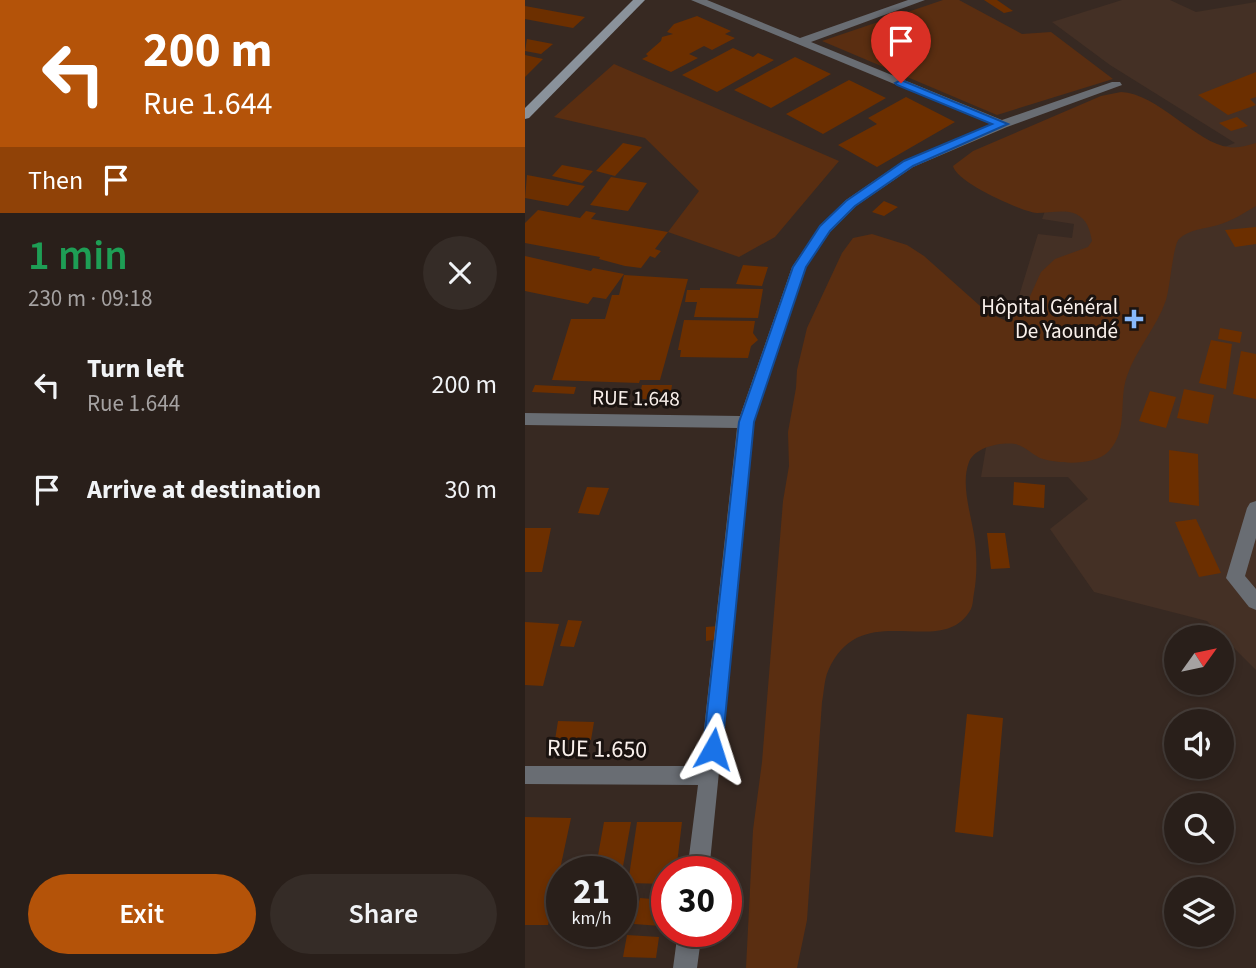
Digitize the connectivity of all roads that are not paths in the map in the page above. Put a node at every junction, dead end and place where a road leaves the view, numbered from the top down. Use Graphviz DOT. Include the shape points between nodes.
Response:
graph roads {
  1 [pos="639,0"];
  2 [pos="697,0"];
  3 [pos="919,0"];
  4 [pos="800,42"];
  5 [pos="1116,85"];
  6 [pos="525,115"];
  7 [pos="1002,124"];
  8 [pos="525,419"];
  9 [pos="746,422"];
  10 [pos="1256,508"];
  11 [pos="1256,602"];
  12 [pos="525,775"];
  13 [pos="710,776"];
  14 [pos="700,856"];
  15 [pos="688,947"];
  16 [pos="685,968"];
  1 -- 6 [label="street"];
  2 -- 4 [label="street"];
  3 -- 4 [label="street"];
  4 -- 7 [label="street"];
  5 -- 7 [label="street"];
  7 -- 9 [label="street" via="908,164 851,203 825,229 799,267"];
  8 -- 9 [label="street, RUE 1.648"];
  9 -- 13 [label="street"];
  10 -- 11 [label="street" via="1235,578"];
  12 -- 13 [label="street, RUE 1.650"];
  13 -- 14 [label="street"];
  15 -- 16 [label="street"];
}
